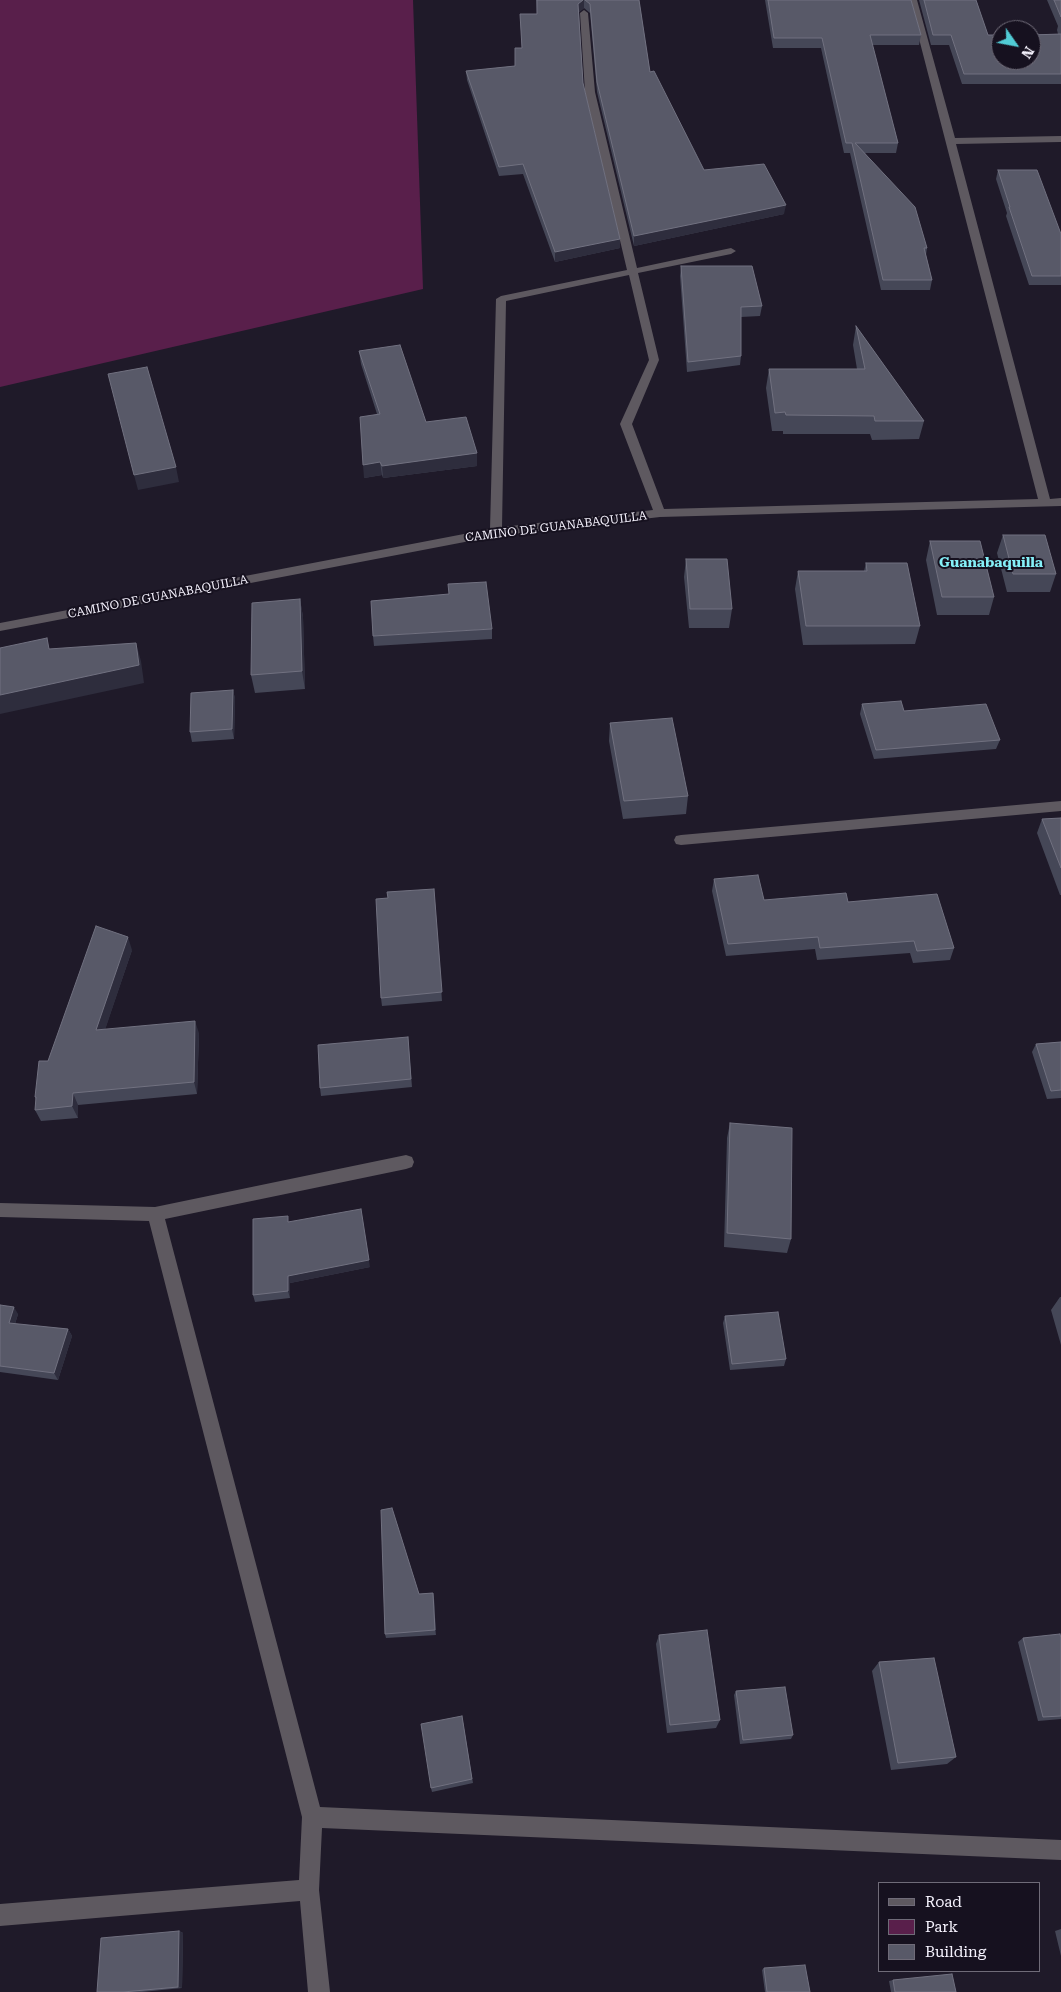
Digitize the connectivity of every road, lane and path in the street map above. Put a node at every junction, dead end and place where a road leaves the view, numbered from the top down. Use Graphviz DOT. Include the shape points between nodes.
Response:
graph roads {
  1 [pos="913,0"];
  2 [pos="584,13"];
  3 [pos="1061,140"];
  4 [pos="952,141"];
  5 [pos="731,251"];
  6 [pos="634,271"];
  7 [pos="1061,502"];
  8 [pos="1045,503"];
  9 [pos="660,513"];
  10 [pos="496,532"];
  11 [pos="0,627"];
  12 [pos="1061,806"];
  13 [pos="681,840"];
  14 [pos="406,1162"];
  15 [pos="0,1210"];
  16 [pos="155,1214"];
  17 [pos="312,1816"];
  18 [pos="1061,1850"];
  19 [pos="309,1890"];
  20 [pos="0,1915"];
  21 [pos="319,1992"];
  1 -- 4 [label="street"];
  2 -- 6 [label="street" via="590,92"];
  3 -- 4 [label="street"];
  4 -- 8 [label="street"];
  5 -- 6 [label="street"];
  6 -- 9 [label="street" via="654,360 626,424"];
  6 -- 10 [label="street" via="501,299"];
  7 -- 8 [label="street, CAMINO DE GUANABAQUILLA"];
  8 -- 9 [label="street, CAMINO DE GUANABAQUILLA"];
  9 -- 10 [label="street, CAMINO DE GUANABAQUILLA"];
  10 -- 11 [label="street, CAMINO DE GUANABAQUILLA"];
  12 -- 13 [label="street"];
  14 -- 16 [label="street"];
  15 -- 16 [label="street"];
  16 -- 17 [label="street"];
  17 -- 18 [label="street"];
  17 -- 19 [label="street"];
  19 -- 20 [label="street"];
  19 -- 21 [label="street"];
}
